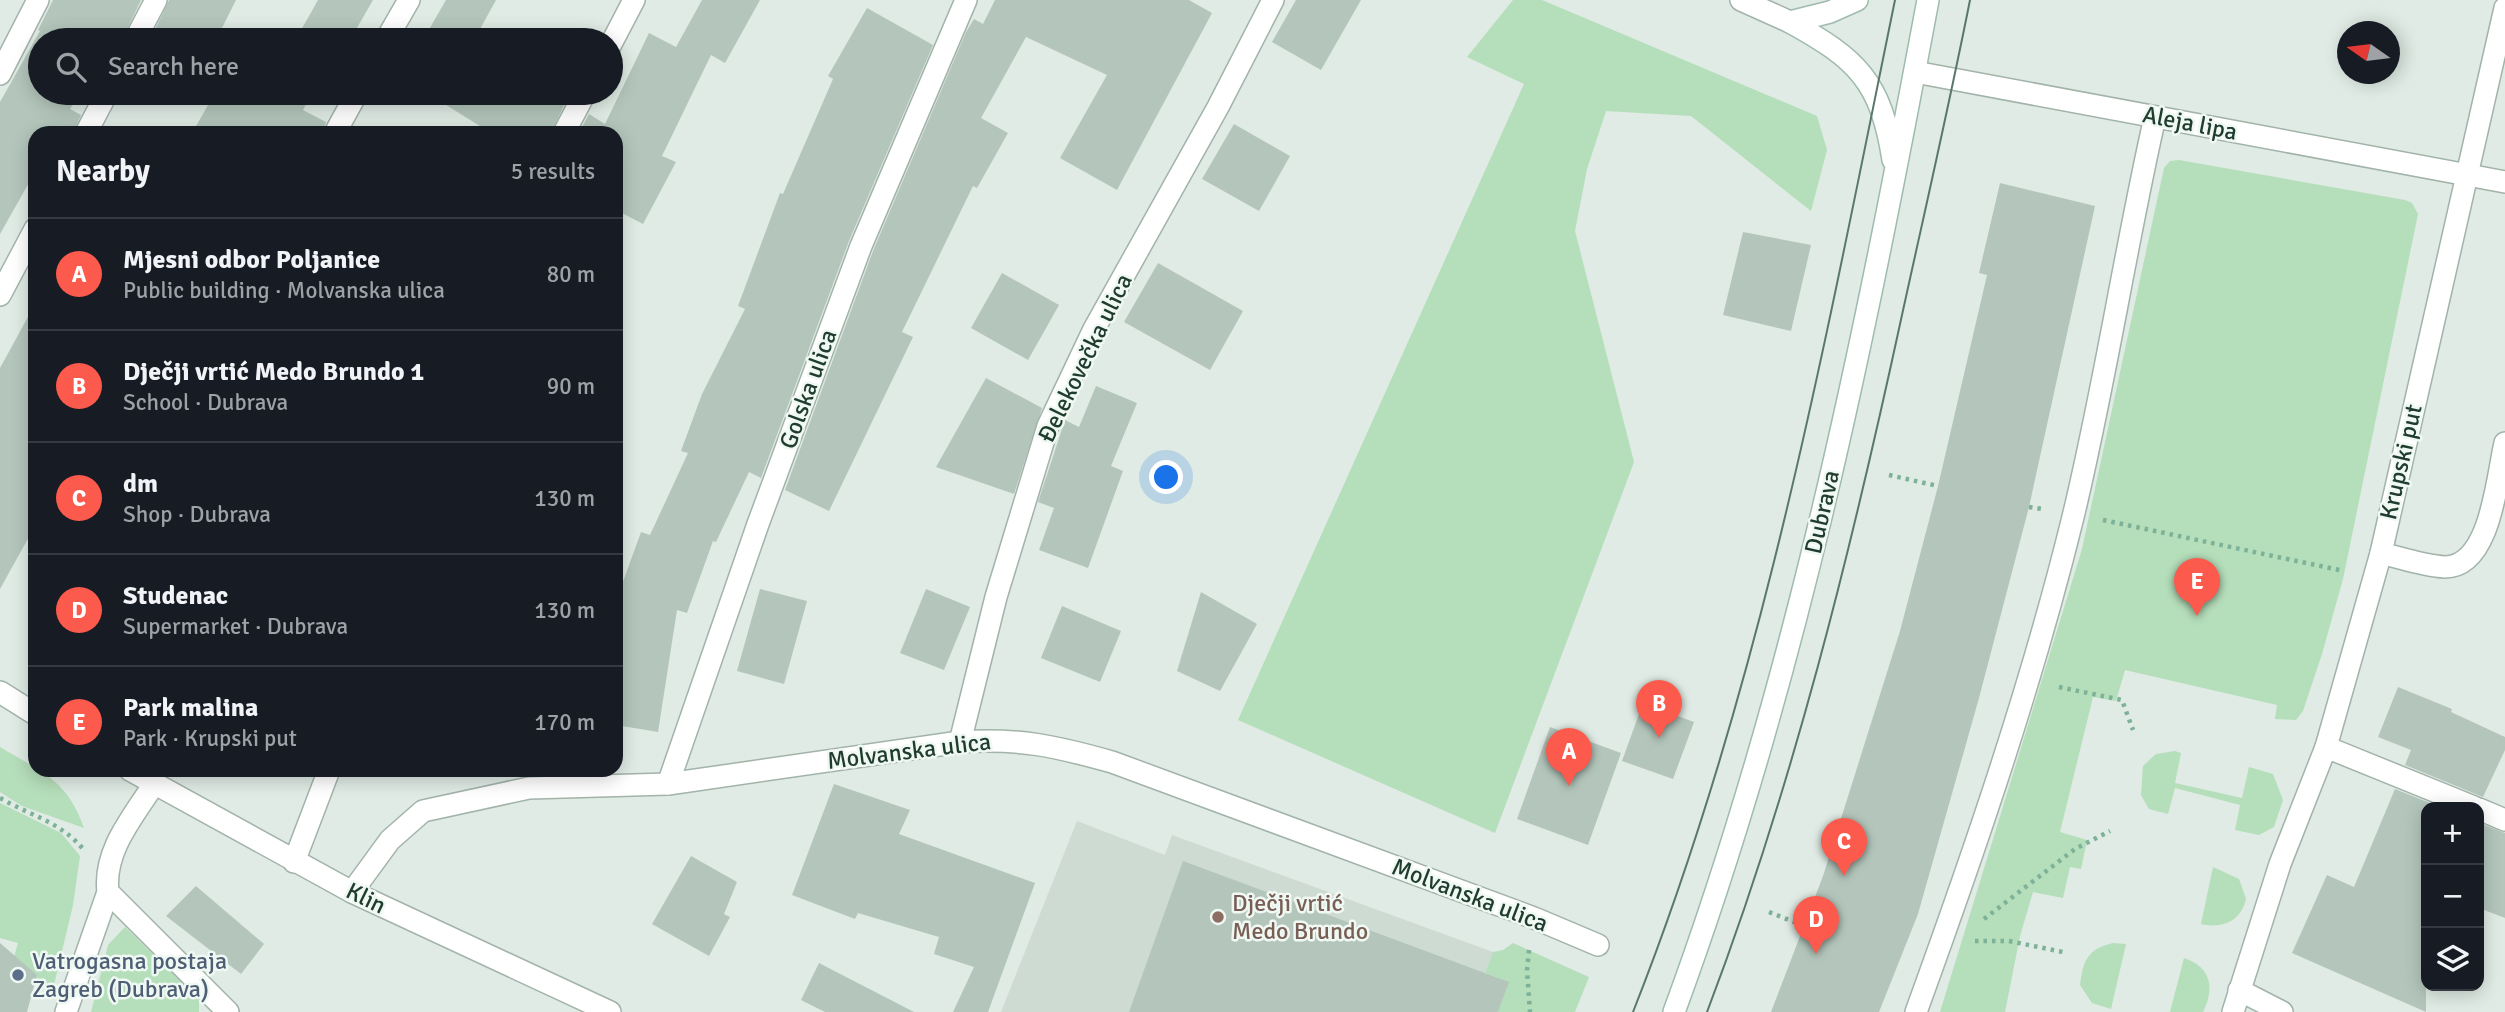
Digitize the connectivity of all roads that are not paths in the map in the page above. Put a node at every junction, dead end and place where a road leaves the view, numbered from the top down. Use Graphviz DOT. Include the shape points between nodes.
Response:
graph roads {
  1 [pos="38,0"];
  2 [pos="156,0"];
  3 [pos="409,0"];
  4 [pos="634,0"];
  5 [pos="966,0"];
  6 [pos="1273,0"];
  7 [pos="1741,0"];
  8 [pos="1857,0"];
  9 [pos="1928,0"];
  10 [pos="2505,8"];
  11 [pos="1790,22"];
  12 [pos="141,28"];
  13 [pos="393,28"];
  14 [pos="619,28"];
  15 [pos="1915,72"];
  16 [pos="0,74"];
  17 [pos="101,105"];
  18 [pos="350,105"];
  19 [pos="579,105"];
  20 [pos="2155,117"];
  21 [pos="90,126"];
  22 [pos="339,126"];
  23 [pos="568,126"];
  24 [pos="2466,174"];
  25 [pos="1895,175"];
  26 [pos="2505,182"];
  27 [pos="28,242"];
  28 [pos="0,295"];
  29 [pos="2505,443"];
  30 [pos="2381,553"];
  31 [pos="0,692"];
  32 [pos="28,705"];
  33 [pos="960,741"];
  34 [pos="2326,747"];
  35 [pos="142,777"];
  36 [pos="326,777"];
  37 [pos="154,784"];
  38 [pos="668,784"];
  39 [pos="2461,802"];
  40 [pos="2484,811"];
  41 [pos="2505,820"];
  42 [pos="295,862"];
  43 [pos="108,892"];
  44 [pos="352,892"];
  45 [pos="1598,945"];
  46 [pos="2239,990"];
  47 [pos="66,1012"];
  48 [pos="228,1012"];
  49 [pos="610,1012"];
  50 [pos="1674,1012"];
  51 [pos="1916,1012"];
  52 [pos="2233,1012"];
  53 [pos="2282,1012"];
  1 -- 16 [label="street"];
  2 -- 12 [label="street"];
  3 -- 13 [label="street"];
  4 -- 14 [label="street"];
  5 -- 38 [label="street, Golska ulica" via="861,246"];
  6 -- 33 [label="street, Đelekovečka ulica" via="1094,329 1048,426 996,597"];
  7 -- 11 [label="street"];
  8 -- 11 [label="street"];
  9 -- 15 [label="street, Dubrava"];
  10 -- 24 [label="street"];
  11 -- 25 [label="street" via="1836,48 1862,74 1886,123"];
  15 -- 20 [label="street, Aleja lipa"];
  15 -- 25 [label="street, Dubrava"];
  17 -- 21 [label="street"];
  18 -- 22 [label="street"];
  19 -- 23 [label="street"];
  20 -- 24 [label="street, Aleja lipa"];
  20 -- 51 [label="street" via="2073,514 1949,940"];
  24 -- 26 [label="street, Aleja lipa"];
  24 -- 30 [label="street, Krupski put"];
  25 -- 50 [label="street, Dubrava" via="1795,626 1736,829"];
  27 -- 28 [label="street"];
  29 -- 30 [label="street" via="2483,539 2467,561 2447,567"];
  30 -- 34 [label="street, Krupski put"];
  31 -- 32 [label="street"];
  33 -- 38 [label="street, Molvanska ulica"];
  33 -- 45 [label="street, Molvanska ulica" via="1046,743 1112,762"];
  34 -- 39 [label="street"];
  34 -- 46 [label="street, Krupski put" via="2280,864"];
  35 -- 37 [label="street, Klin"];
  36 -- 42 [label="street"];
  37 -- 42 [label="street, Klin"];
  37 -- 43 [label="street" via="109,860"];
  38 -- 44 [label="street, Molvanska ulica" via="529,788 423,811 390,840"];
  40 -- 41 [label="street"];
  42 -- 44 [label="street, Klin"];
  43 -- 47 [label="street"];
  43 -- 48 [label="street"];
  44 -- 49 [label="street, Klin"];
  46 -- 52 [label="street, Krupski put"];
  46 -- 53 [label="street"];
}
